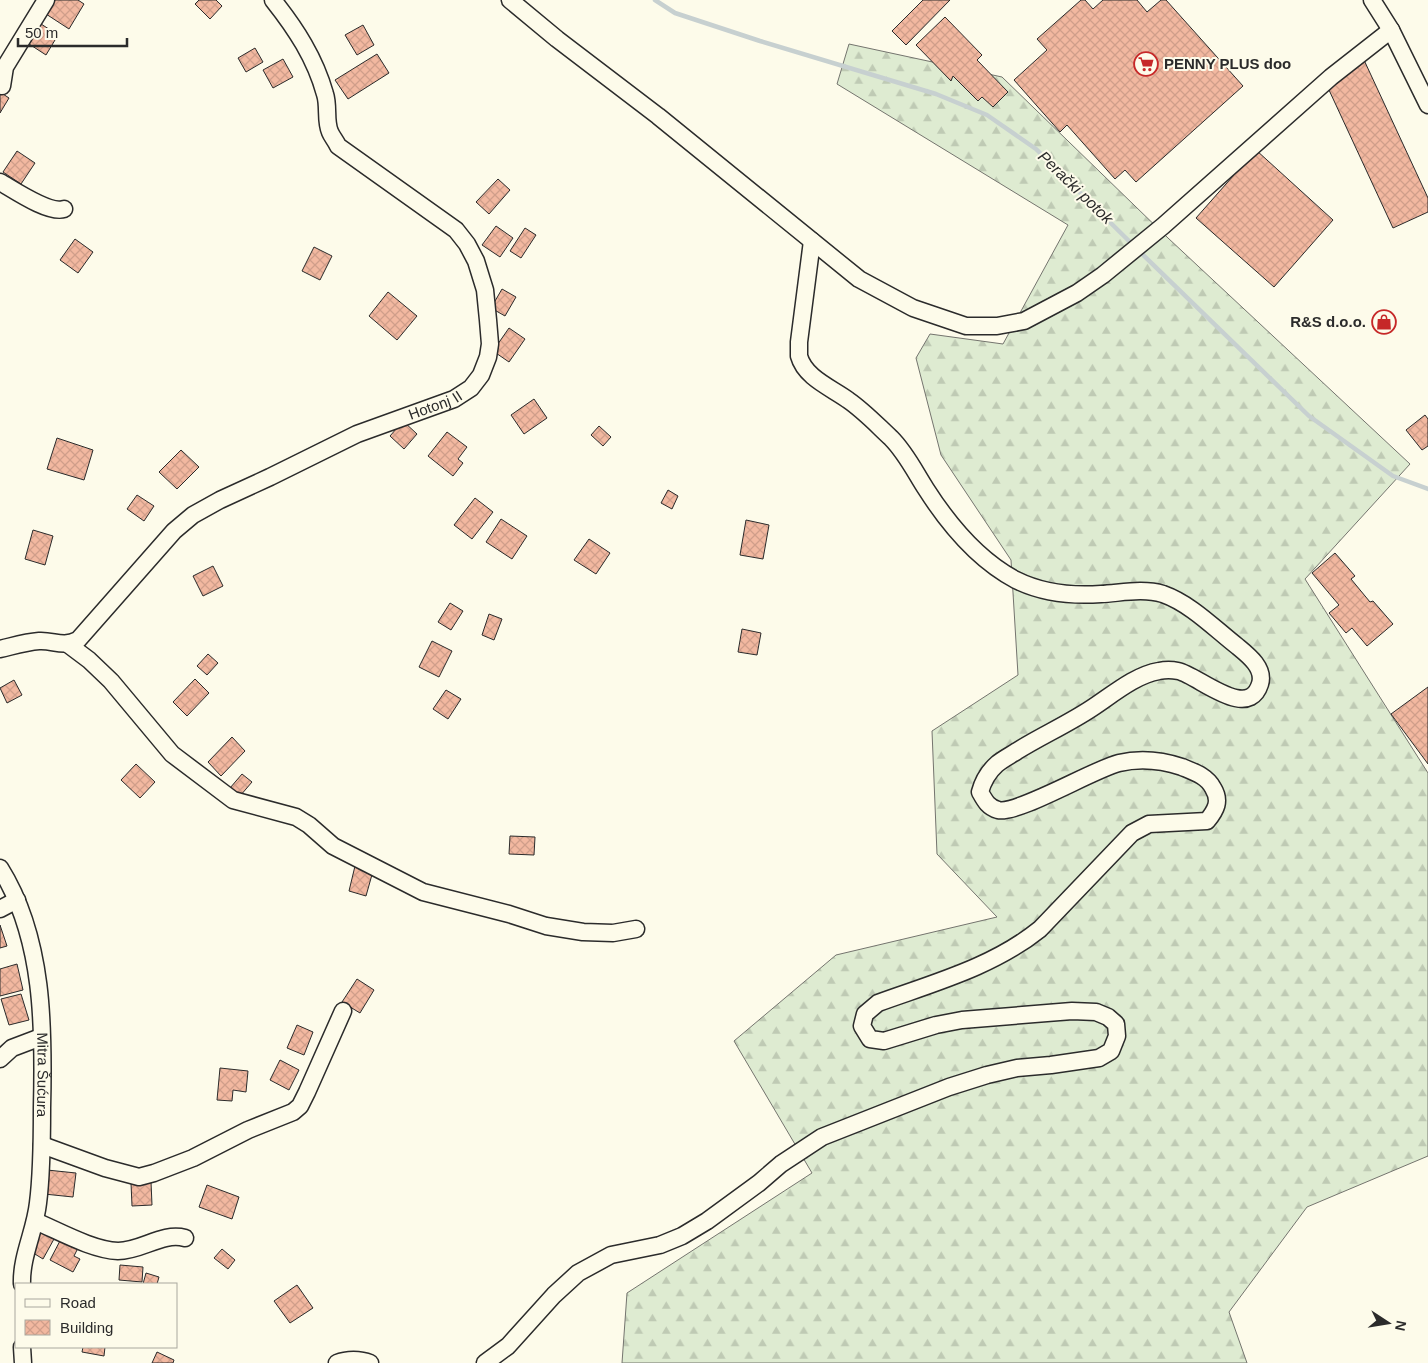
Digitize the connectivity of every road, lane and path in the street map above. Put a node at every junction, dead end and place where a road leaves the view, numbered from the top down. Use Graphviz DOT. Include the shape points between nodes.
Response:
graph roads {
  1 [pos="46,0"];
  2 [pos="273,0"];
  3 [pos="510,0"];
  4 [pos="1372,0"];
  5 [pos="1390,30"];
  6 [pos="2,86"];
  7 [pos="1428,105"];
  8 [pos="0,182"];
  9 [pos="64,209"];
  10 [pos="812,241"];
  11 [pos="69,644"];
  12 [pos="0,649"];
  13 [pos="0,868"];
  14 [pos="17,900"];
  15 [pos="0,908"];
  16 [pos="636,929"];
  17 [pos="343,1010"];
  18 [pos="41,1037"];
  19 [pos="0,1059"];
  20 [pos="42,1145"];
  21 [pos="36,1221"];
  22 [pos="185,1238"];
  23 [pos="22,1283"];
  24 [pos="22,1348"];
  25 [pos="23,1363"];
  26 [pos="337,1363"];
  27 [pos="370,1363"];
  28 [pos="485,1363"];
  1 -- 6 [label="street" via="5,67"];
  2 -- 11 [label="street, Hotonj II" via="295,29 320,75 327,99 330,131 338,146 456,230 468,244 485,290 488,357 481,376 471,388 454,399 357,434 193,515 174,531 78,640"];
  3 -- 10 [label="street"];
  4 -- 5 [label="street"];
  5 -- 7 [label="street"];
  5 -- 10 [label="street" via="1331,77 1103,275 1024,321 997,326 966,326 913,308 859,279"];
  8 -- 9 [label="street" via="42,205 58,211"];
  10 -- 28 [label="street" via="799,342 800,357 807,370 868,415 896,443 941,510 979,555 1019,581 1049,590 1084,594 1145,591 1176,600 1251,658 1259,670 1261,682 1256,693 1247,699 1234,699 1177,671 1158,671 1118,690 997,764 984,780 980,792 987,805 1000,811 1117,764 1155,760 1205,777 1218,795 1216,810 1207,821 1149,824 1132,833 1023,943 983,964 878,1003 865,1014 862,1026 870,1039 884,1041 962,1020 1096,1012 1116,1024 1117,1036 1111,1051 1099,1058 987,1074 822,1137 781,1164 726,1208 682,1236 660,1245 612,1255 578,1273 508,1346"];
  11 -- 12 [label="street" via="41,641"];
  11 -- 16 [label="street" via="111,682 172,754 233,800 296,817 333,846 423,892 546,926 583,932 613,933"];
  13 -- 14 [label="street, Mitra Šućura"];
  14 -- 15 [label="street"];
  14 -- 18 [label="street, Mitra Šućura" via="36,968"];
  17 -- 20 [label="street" via="300,1106 193,1158 139,1177"];
  18 -- 19 [label="street" via="12,1048"];
  18 -- 20 [label="street, Mitra Šućura"];
  20 -- 21 [label="street, Mitra Šućura"];
  21 -- 22 [label="street" via="88,1243 118,1251 166,1238"];
  21 -- 23 [label="street, Mitra Šućura" via="30,1234"];
  24 -- 25 [label="street"];
  26 -- 27 [label="street" via="362,1360"];
}
